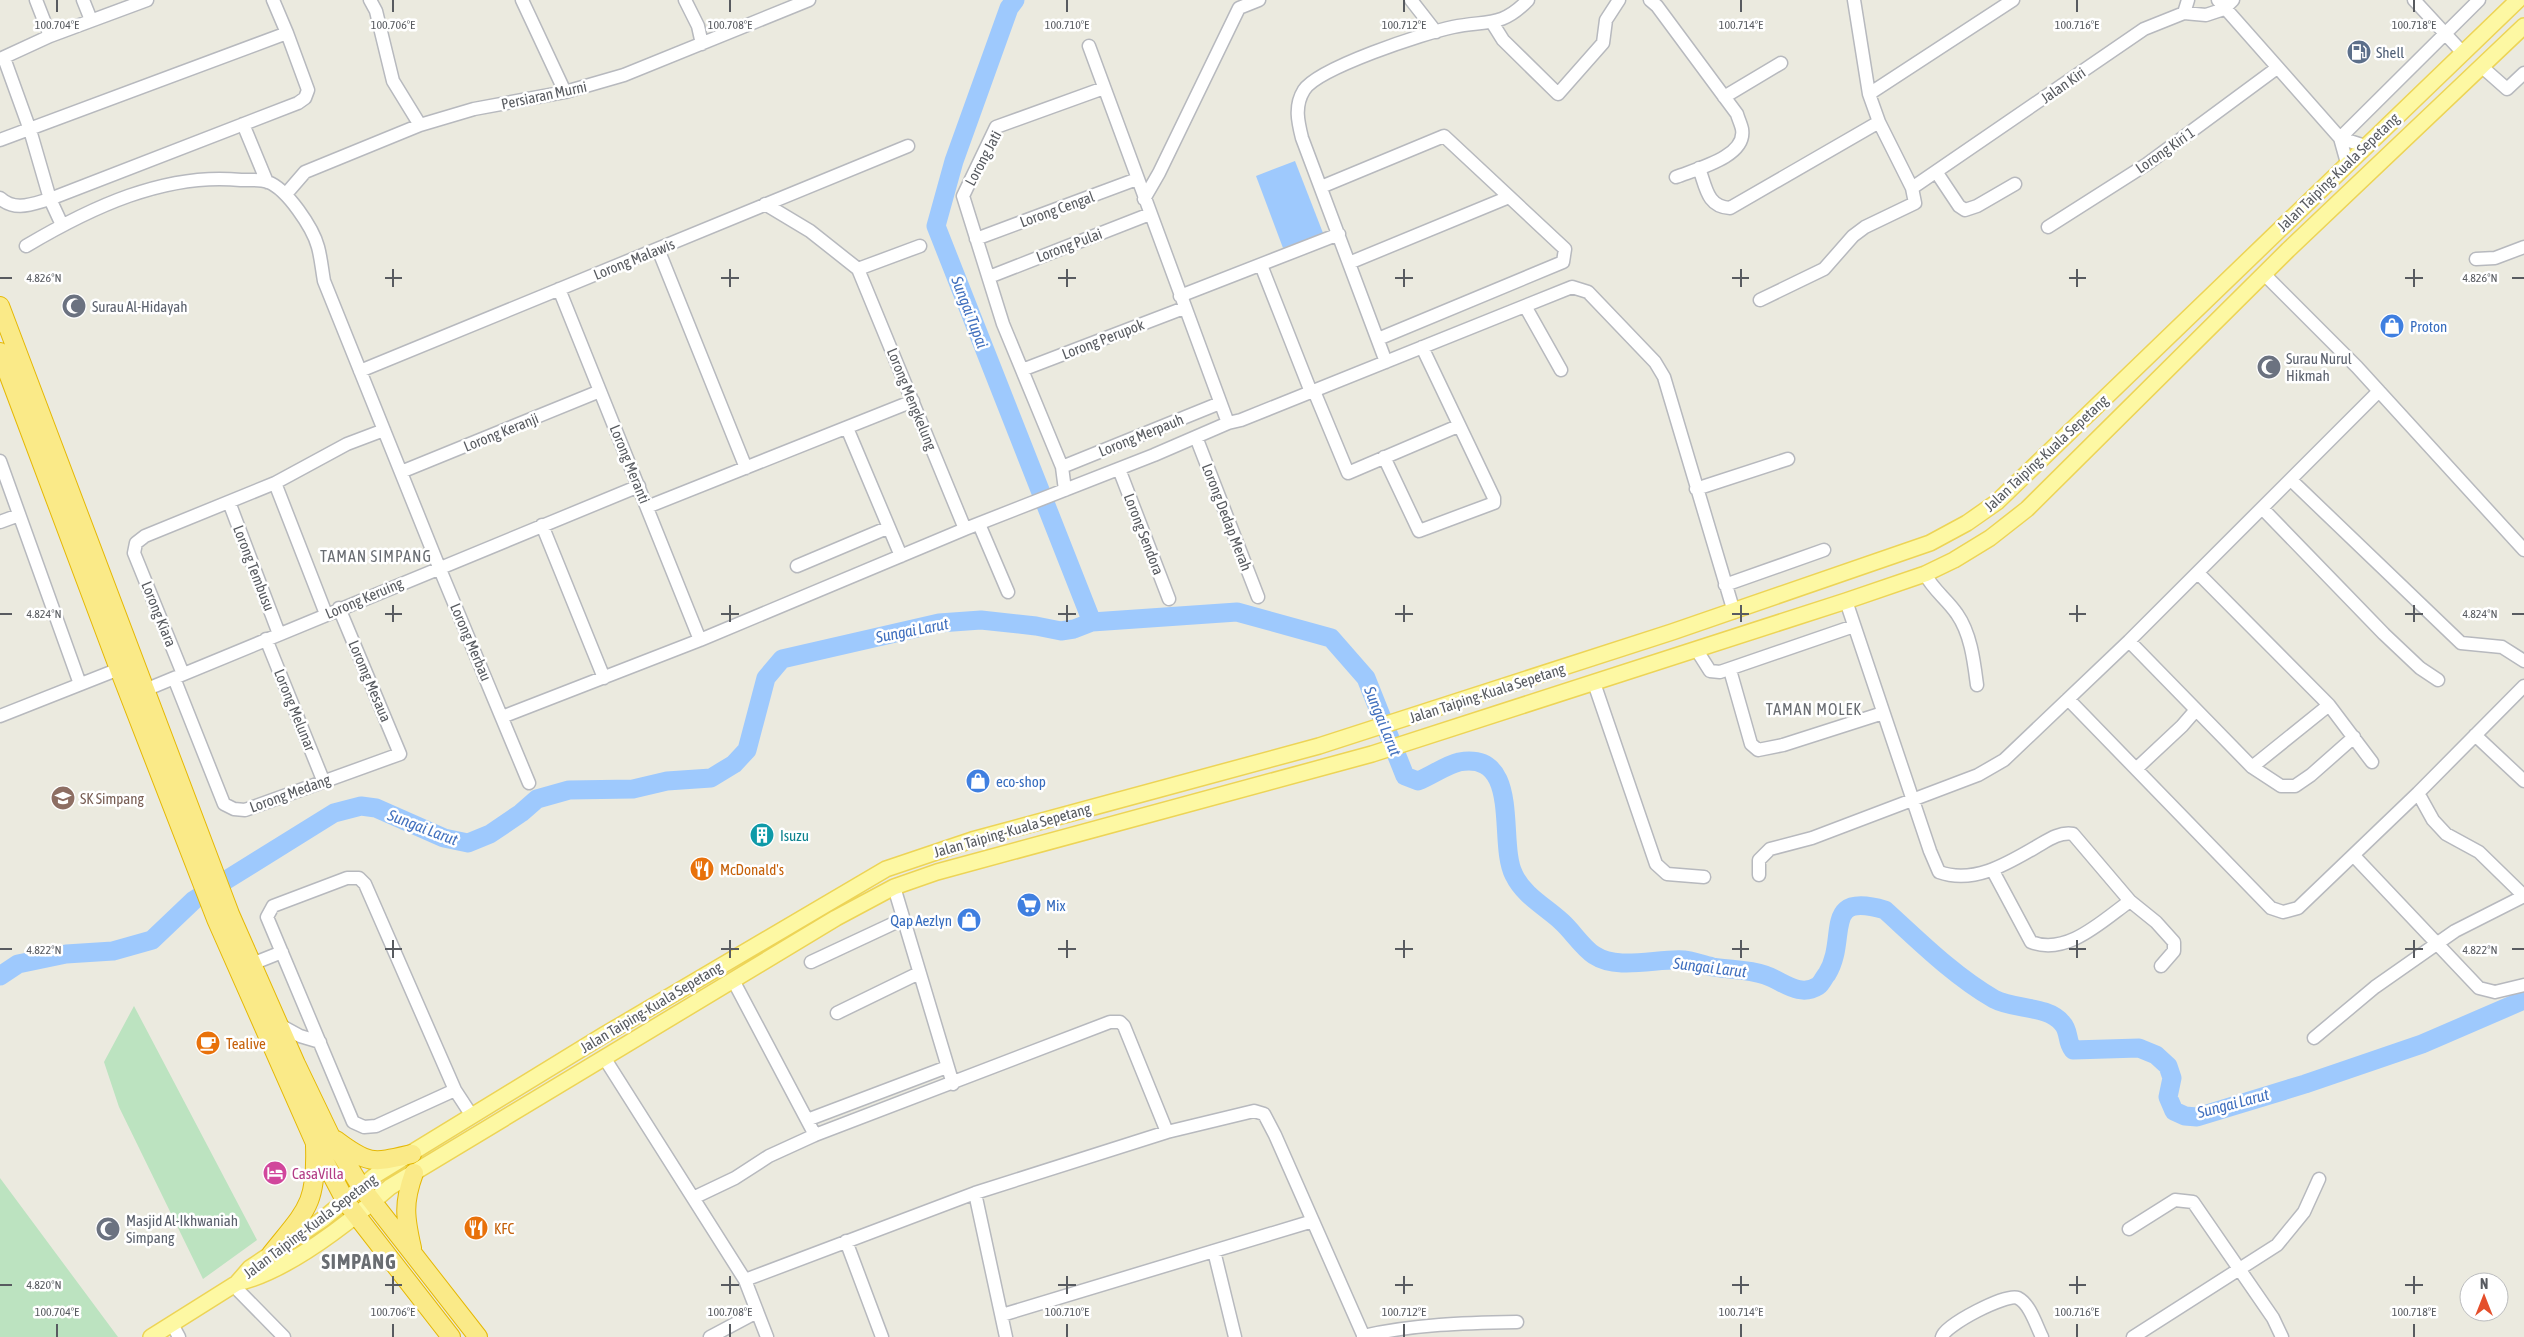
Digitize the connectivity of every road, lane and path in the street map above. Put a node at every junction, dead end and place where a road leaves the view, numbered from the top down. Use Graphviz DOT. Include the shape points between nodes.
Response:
graph roads {
  1 [pos="36,0"];
  2 [pos="83,0"];
  3 [pos="147,0"];
  4 [pos="273,0"];
  5 [pos="370,0"];
  6 [pos="522,0"];
  7 [pos="685,0"];
  8 [pos="809,0"];
  9 [pos="1259,0"];
  10 [pos="1411,0"];
  11 [pos="1528,0"];
  12 [pos="1619,0"];
  13 [pos="1650,0"];
  14 [pos="1854,0"];
  15 [pos="2013,0"];
  16 [pos="2188,0"];
  17 [pos="2414,0"];
  18 [pos="2479,0"];
  19 [pos="2518,0"];
  20 [pos="2225,3"];
  21 [pos="1239,4"];
  22 [pos="2184,13"];
  23 [pos="90,20"];
  24 [pos="1493,24"];
  25 [pos="2524,26"];
  26 [pos="1436,32"];
  27 [pos="2444,32"];
  28 [pos="287,33"];
  29 [pos="50,36"];
  30 [pos="702,44"];
  31 [pos="1089,46"];
  32 [pos="2463,53"];
  33 [pos="2,59"];
  34 [pos="1781,63"];
  35 [pos="2481,66"];
  36 [pos="2277,68"];
  37 [pos="2524,73"];
  38 [pos="1104,88"];
  39 [pos="565,92"];
  40 [pos="1869,94"];
  41 [pos="1724,98"];
  42 [pos="1879,122"];
  43 [pos="243,124"];
  44 [pos="420,125"];
  45 [pos="30,130"];
  46 [pos="2340,138"];
  47 [pos="0,140"];
  48 [pos="908,146"];
  49 [pos="2366,146"];
  50 [pos="2348,163"];
  51 [pos="1699,168"];
  52 [pos="1937,173"];
  53 [pos="1676,177"];
  54 [pos="1137,179"];
  55 [pos="268,182"];
  56 [pos="2015,184"];
  57 [pos="1321,187"];
  58 [pos="1912,188"];
  59 [pos="286,194"];
  60 [pos="1509,197"];
  61 [pos="0,198"];
  62 [pos="50,198"];
  63 [pos="1144,198"];
  64 [pos="765,204"];
  65 [pos="1150,214"];
  66 [pos="62,225"];
  67 [pos="2048,227"];
  68 [pos="1339,234"];
  69 [pos="976,238"];
  70 [pos="26,246"];
  71 [pos="920,246"];
  72 [pos="658,249"];
  73 [pos="2523,250"];
  74 [pos="2476,259"];
  75 [pos="1349,262"];
  76 [pos="1261,265"];
  77 [pos="858,269"];
  78 [pos="2264,274"];
  79 [pos="989,277"];
  80 [pos="560,289"];
  81 [pos="1760,300"];
  82 [pos="1182,302"];
  83 [pos="0,306"];
  84 [pos="1524,306"];
  85 [pos="1378,339"];
  86 [pos="1422,347"];
  87 [pos="0,352"];
  88 [pos="1386,362"];
  89 [pos="3,368"];
  90 [pos="1022,370"];
  91 [pos="1561,370"];
  92 [pos="360,371"];
  93 [pos="600,391"];
  94 [pos="2379,391"];
  95 [pos="1312,392"];
  96 [pos="913,401"];
  97 [pos="1220,403"];
  98 [pos="1228,423"];
  99 [pos="1458,426"];
  100 [pos="847,428"];
  101 [pos="384,430"];
  102 [pos="1196,437"];
  103 [pos="1384,457"];
  104 [pos="1788,459"];
  105 [pos="0,461"];
  106 [pos="1062,467"];
  107 [pos="746,468"];
  108 [pos="1119,469"];
  109 [pos="401,472"];
  110 [pos="2290,480"];
  111 [pos="275,483"];
  112 [pos="639,486"];
  113 [pos="1696,489"];
  114 [pos="1059,492"];
  115 [pos="229,502"];
  116 [pos="647,507"];
  117 [pos="2262,508"];
  118 [pos="20,515"];
  119 [pos="0,522"];
  120 [pos="979,524"];
  121 [pos="542,525"];
  122 [pos="887,528"];
  123 [pos="965,529"];
  124 [pos="1824,550"];
  125 [pos="2524,550"];
  126 [pos="901,556"];
  127 [pos="797,566"];
  128 [pos="439,567"];
  129 [pos="2198,573"];
  130 [pos="1926,574"];
  131 [pos="1725,585"];
  132 [pos="1008,592"];
  133 [pos="1258,597"];
  134 [pos="1168,599"];
  135 [pos="1846,601"];
  136 [pos="339,608"];
  137 [pos="1734,612"];
  138 [pos="326,614"];
  139 [pos="1854,626"];
  140 [pos="279,634"];
  141 [pos="266,639"];
  142 [pos="700,640"];
  143 [pos="2129,641"];
  144 [pos="1696,649"];
  145 [pos="2524,661"];
  146 [pos="119,669"];
  147 [pos="1730,670"];
  148 [pos="179,676"];
  149 [pos="604,678"];
  150 [pos="2438,680"];
  151 [pos="1594,682"];
  152 [pos="80,684"];
  153 [pos="1977,685"];
  154 [pos="2524,686"];
  155 [pos="145,690"];
  156 [pos="2068,699"];
  157 [pos="2329,704"];
  158 [pos="2194,711"];
  159 [pos="1883,713"];
  160 [pos="0,716"];
  161 [pos="502,717"];
  162 [pos="2475,734"];
  163 [pos="2354,737"];
  164 [pos="400,754"];
  165 [pos="2372,762"];
  166 [pos="2252,767"];
  167 [pos="2136,769"];
  168 [pos="323,780"];
  169 [pos="2524,781"];
  170 [pos="529,783"];
  171 [pos="2418,793"];
  172 [pos="1912,799"];
  173 [pos="2354,856"];
  174 [pos="205,869"];
  175 [pos="1994,870"];
  176 [pos="1759,875"];
  177 [pos="1704,877"];
  178 [pos="894,888"];
  179 [pos="2524,896"];
  180 [pos="2130,901"];
  181 [pos="223,916"];
  182 [pos="903,919"];
  183 [pos="2438,943"];
  184 [pos="282,952"];
  185 [pos="811,962"];
  186 [pos="252,964"];
  187 [pos="2161,966"];
  188 [pos="919,973"];
  189 [pos="734,982"];
  190 [pos="2524,985"];
  191 [pos="837,1013"];
  192 [pos="278,1024"];
  193 [pos="2314,1038"];
  194 [pos="320,1042"];
  195 [pos="605,1059"];
  196 [pos="947,1067"];
  197 [pos="952,1084"];
  198 [pos="455,1090"];
  199 [pos="472,1116"];
  200 [pos="807,1120"];
  201 [pos="1166,1132"];
  202 [pos="815,1135"];
  203 [pos="323,1140"];
  204 [pos="412,1154"];
  205 [pos="414,1173"];
  206 [pos="2319,1178"];
  207 [pos="361,1188"];
  208 [pos="975,1193"];
  209 [pos="693,1198"];
  210 [pos="346,1202"];
  211 [pos="373,1202"];
  212 [pos="356,1216"];
  213 [pos="1313,1221"];
  214 [pos="2129,1229"];
  215 [pos="846,1241"];
  216 [pos="1214,1251"];
  217 [pos="413,1253"];
  218 [pos="271,1254"];
  219 [pos="2238,1270"];
  220 [pos="745,1280"];
  221 [pos="235,1284"];
  222 [pos="757,1312"];
  223 [pos="1002,1315"];
  224 [pos="1518,1322"];
  225 [pos="176,1330"];
  226 [pos="1364,1336"];
  227 [pos="151,1337"];
  228 [pos="284,1337"];
  229 [pos="452,1337"];
  230 [pos="478,1337"];
  231 [pos="710,1337"];
  232 [pos="767,1337"];
  233 [pos="882,1337"];
  234 [pos="1006,1337"];
  235 [pos="1235,1337"];
  236 [pos="1942,1337"];
  237 [pos="2042,1337"];
  238 [pos="2133,1337"];
  239 [pos="2282,1337"];
  1 -- 29 [label="street"];
  2 -- 23 [label="street"];
  3 -- 23 [label="street"];
  4 -- 28 [label="street"];
  5 -- 44 [label="street" via="376,11 393,81"];
  6 -- 39 [label="street"];
  7 -- 30 [label="street" via="698,26"];
  8 -- 30 [label="street, Persiaran Murni"];
  9 -- 21 [label="street"];
  10 -- 26 [label="street"];
  11 -- 24 [label="street" via="1516,12"];
  12 -- 24 [label="street" via="1606,20 1603,43 1558,94 1503,40"];
  13 -- 41 [label="street"];
  14 -- 40 [label="street"];
  15 -- 40 [label="street"];
  16 -- 22 [label="street"];
  17 -- 27 [label="street"];
  18 -- 27 [label="street"];
  19 -- 32 [label="main road, Jalan Taiping-Kuala Sepetang"];
  20 -- 22 [label="street, Jalan Kiri" via="2206,15"];
  20 -- 36 [label="street"];
  21 -- 63 [label="street"];
  22 -- 52 [label="street, Jalan Kiri" via="2136,34"];
  23 -- 29 [label="street"];
  24 -- 26 [label="street"];
  25 -- 35 [label="main road, Jalan Taiping-Kuala Sepetang"];
  26 -- 57 [label="street" via="1336,67 1319,76 1303,91 1297,119"];
  27 -- 32 [label="street"];
  27 -- 46 [label="street"];
  28 -- 43 [label="street" via="307,86 307,95 298,103"];
  28 -- 45 [label="street"];
  29 -- 33 [label="street"];
  30 -- 39 [label="street, Persiaran Murni" via="624,75"];
  31 -- 38 [label="street"];
  32 -- 49 [label="main road, Jalan Taiping-Kuala Sepetang"];
  33 -- 45 [label="street"];
  34 -- 41 [label="street"];
  35 -- 37 [label="street" via="2507,89"];
  35 -- 78 [label="main road, Jalan Taiping-Kuala Sepetang"];
  36 -- 46 [label="street"];
  36 -- 67 [label="street, Lorong Kiri 1" via="2147,164"];
  38 -- 54 [label="street"];
  38 -- 69 [label="street, Lorong Jati" via="996,127 963,196"];
  39 -- 44 [label="street, Persiaran Murni" via="474,109"];
  40 -- 42 [label="street"];
  41 -- 51 [label="street" via="1737,114 1743,130 1739,143 1730,155"];
  42 -- 51 [label="street" via="1730,208 1719,208 1712,202"];
  42 -- 58 [label="street"];
  43 -- 55 [label="street"];
  43 -- 62 [label="street"];
  44 -- 59 [label="street, Persiaran Murni" via="305,172"];
  45 -- 47 [label="street"];
  45 -- 62 [label="street"];
  46 -- 49 [label="street"];
  46 -- 50 [label="street"];
  48 -- 64 [label="street, Lorong Malawis"];
  49 -- 50 [label="main road, Jalan Taiping-Kuala Sepetang"];
  50 -- 137 [label="main road, Jalan Taiping-Kuala Sepetang" via="1997,502 1930,543"];
  51 -- 53 [label="street"];
  52 -- 56 [label="street" via="1965,210"];
  52 -- 58 [label="street, Jalan Kiri"];
  54 -- 63 [label="street"];
  54 -- 69 [label="street, Lorong Cengal"];
  55 -- 59 [label="street"];
  55 -- 66 [label="street" via="224,178 183,181 132,194"];
  57 -- 60 [label="street" via="1444,136"];
  57 -- 68 [label="street"];
  58 -- 81 [label="street" via="1916,197 1913,205 1865,227 1824,269"];
  59 -- 92 [label="street, Lorong Merbau" via="313,234 324,281"];
  60 -- 75 [label="street"];
  60 -- 85 [label="street" via="1565,249 1563,262"];
  61 -- 62 [label="street" via="7,205 21,207"];
  62 -- 66 [label="street"];
  63 -- 65 [label="street"];
  64 -- 72 [label="street, Lorong Malawis"];
  64 -- 77 [label="street" via="810,231"];
  65 -- 79 [label="street, Lorong Pulai"];
  65 -- 82 [label="street"];
  66 -- 70 [label="street"];
  68 -- 75 [label="street"];
  68 -- 76 [label="street, Lorong Perupok"];
  69 -- 79 [label="street, Lorong Jati"];
  71 -- 77 [label="street"];
  72 -- 80 [label="street, Lorong Malawis"];
  72 -- 107 [label="street"];
  73 -- 74 [label="street" via="2495,258"];
  75 -- 85 [label="street"];
  76 -- 82 [label="street, Lorong Perupok"];
  76 -- 95 [label="street"];
  77 -- 96 [label="street, Lorong Mengkelung"];
  78 -- 94 [label="street"];
  78 -- 130 [label="main road, Jalan Taiping-Kuala Sepetang" via="2027,509 1990,538"];
  79 -- 90 [label="street, Lorong Jati" via="1003,324"];
  80 -- 92 [label="street, Lorong Malawis"];
  80 -- 93 [label="street, Lorong Meranti"];
  82 -- 90 [label="street, Lorong Perupok"];
  82 -- 97 [label="street"];
  83 -- 155 [label="highway"];
  84 -- 86 [label="street"];
  84 -- 91 [label="street"];
  84 -- 113 [label="street" via="1572,287 1588,292 1654,362 1671,396"];
  85 -- 88 [label="street"];
  86 -- 88 [label="street"];
  86 -- 99 [label="street"];
  87 -- 89 [label="highway"];
  88 -- 95 [label="street"];
  89 -- 146 [label="highway"];
  90 -- 106 [label="street, Lorong Jati"];
  92 -- 101 [label="street, Lorong Merbau"];
  93 -- 109 [label="street, Lorong Keranji"];
  93 -- 112 [label="street, Lorong Meranti"];
  94 -- 110 [label="street"];
  94 -- 125 [label="street"];
  95 -- 98 [label="street"];
  95 -- 103 [label="street" via="1348,473"];
  96 -- 100 [label="street"];
  96 -- 123 [label="street, Lorong Mengkelung"];
  97 -- 98 [label="street"];
  97 -- 106 [label="street, Lorong Merpauh"];
  98 -- 102 [label="street"];
  99 -- 103 [label="street"];
  99 -- 103 [label="street" via="1494,503 1419,531"];
  100 -- 107 [label="street"];
  100 -- 122 [label="street"];
  101 -- 109 [label="street, Lorong Merbau"];
  101 -- 111 [label="street" via="347,444"];
  102 -- 108 [label="street"];
  102 -- 133 [label="street, Lorong Dedap Merah"];
  104 -- 113 [label="street"];
  105 -- 118 [label="street"];
  106 -- 114 [label="street, Lorong Jati"];
  107 -- 116 [label="street"];
  108 -- 114 [label="street"];
  108 -- 134 [label="street, Lorong Sendora"];
  109 -- 128 [label="street, Lorong Merbau"];
  110 -- 117 [label="street"];
  110 -- 145 [label="street" via="2461,642 2502,647"];
  111 -- 115 [label="street"];
  111 -- 138 [label="street"];
  112 -- 116 [label="street, Lorong Meranti"];
  112 -- 121 [label="street, Lorong Keruing"];
  113 -- 131 [label="street"];
  114 -- 120 [label="street"];
  115 -- 140 [label="street, Lorong Tembusu"];
  115 -- 148 [label="street, Lorong Kiara" via="145,536 136,543 134,553"];
  116 -- 142 [label="street, Lorong Meranti"];
  117 -- 129 [label="street"];
  117 -- 150 [label="street" via="2420,668"];
  118 -- 119 [label="street"];
  118 -- 152 [label="street"];
  120 -- 123 [label="street"];
  120 -- 132 [label="street"];
  121 -- 128 [label="street, Lorong Keruing"];
  121 -- 149 [label="street"];
  122 -- 126 [label="street"];
  122 -- 127 [label="street"];
  123 -- 126 [label="street"];
  124 -- 131 [label="street"];
  126 -- 142 [label="street"];
  128 -- 136 [label="street, Lorong Keruing"];
  128 -- 161 [label="street, Lorong Merbau"];
  129 -- 143 [label="street"];
  129 -- 157 [label="street"];
  130 -- 135 [label="main road, Jalan Taiping-Kuala Sepetang"];
  130 -- 153 [label="street" via="1932,587 1959,616 1974,658"];
  131 -- 137 [label="street"];
  135 -- 139 [label="street"];
  135 -- 144 [label="main road, Jalan Taiping-Kuala Sepetang"];
  136 -- 138 [label="street, Lorong Keruing"];
  136 -- 164 [label="street, Loromg Mesaua"];
  137 -- 199 [label="main road, Jalan Taiping-Kuala Sepetang" via="1404,721 972,840 886,869 604,1034"];
  138 -- 140 [label="street, Lorong Keruing"];
  139 -- 147 [label="street"];
  139 -- 159 [label="street"];
  140 -- 141 [label="street, Lorong Keruing"];
  141 -- 148 [label="street, Lorong Keruing"];
  141 -- 168 [label="street, Lorong Melunar"];
  142 -- 149 [label="street"];
  143 -- 156 [label="street"];
  143 -- 158 [label="street"];
  144 -- 147 [label="street" via="1710,671"];
  144 -- 151 [label="main road, Jalan Taiping-Kuala Sepetang"];
  146 -- 152 [label="street"];
  146 -- 174 [label="highway"];
  147 -- 159 [label="street" via="1751,744 1758,750"];
  148 -- 155 [label="street, Lorong Keruing"];
  148 -- 168 [label="street, Lorong Medang" via="224,804 245,810"];
  149 -- 161 [label="street"];
  151 -- 177 [label="street" via="1656,864 1667,874"];
  151 -- 178 [label="main road, Jalan Taiping-Kuala Sepetang" via="1372,754 937,872"];
  152 -- 160 [label="street"];
  154 -- 162 [label="street"];
  155 -- 174 [label="highway"];
  156 -- 167 [label="street"];
  156 -- 172 [label="street" via="2004,760 1978,775"];
  157 -- 163 [label="street"];
  157 -- 166 [label="street"];
  158 -- 166 [label="street"];
  158 -- 167 [label="street"];
  159 -- 172 [label="street"];
  161 -- 170 [label="street, Lorong Merbau"];
  162 -- 169 [label="street"];
  162 -- 171 [label="street"];
  163 -- 165 [label="street"];
  163 -- 166 [label="street" via="2295,786 2281,786"];
  164 -- 168 [label="street, Lorong Medang"];
  167 -- 173 [label="street" via="2271,908 2283,912 2298,908"];
  171 -- 173 [label="street"];
  171 -- 179 [label="street" via="2433,820 2446,834 2479,852"];
  172 -- 175 [label="street" via="1939,872 1951,877"];
  172 -- 176 [label="street" via="1812,838 1770,849 1759,860"];
  173 -- 183 [label="street"];
  174 -- 181 [label="highway"];
  175 -- 180 [label="street" via="2056,836 2074,834"];
  175 -- 180 [label="street" via="2031,942 2043,947 2064,944"];
  178 -- 182 [label="street"];
  178 -- 189 [label="main road, Jalan Taiping-Kuala Sepetang" via="836,918"];
  179 -- 183 [label="street"];
  180 -- 187 [label="street" via="2174,942 2174,951"];
  181 -- 186 [label="highway"];
  181 -- 203 [label="highway"];
  182 -- 185 [label="street"];
  182 -- 188 [label="street"];
  183 -- 190 [label="street" via="2479,988 2495,992"];
  183 -- 193 [label="street" via="2375,986"];
  184 -- 186 [label="street"];
  184 -- 194 [label="street"];
  184 -- 198 [label="street" via="267,917 273,906 347,878 359,878 365,884"];
  186 -- 192 [label="highway"];
  188 -- 191 [label="street"];
  188 -- 196 [label="street"];
  189 -- 195 [label="main road, Jalan Taiping-Kuala Sepetang"];
  189 -- 200 [label="street"];
  192 -- 194 [label="street"];
  192 -- 203 [label="highway"];
  194 -- 198 [label="street" via="353,1122 364,1127 376,1126"];
  195 -- 205 [label="main road, Jalan Taiping-Kuala Sepetang"];
  195 -- 209 [label="street"];
  196 -- 197 [label="street"];
  196 -- 200 [label="street"];
  197 -- 201 [label="street" via="1110,1022 1120,1022"];
  197 -- 202 [label="street"];
  198 -- 199 [label="street"];
  199 -- 204 [label="main road, Jalan Taiping-Kuala Sepetang"];
  200 -- 202 [label="street"];
  201 -- 208 [label="street"];
  201 -- 213 [label="street" via="1247,1112 1264,1114"];
  202 -- 209 [label="street"];
  203 -- 204 [label="highway" via="374,1161"];
  203 -- 207 [label="highway"];
  203 -- 210 [label="highway"];
  203 -- 218 [label="highway" via="309,1206"];
  204 -- 207 [label="main road, Jalan Taiping-Kuala Sepetang"];
  205 -- 211 [label="main road, Jalan Taiping-Kuala Sepetang"];
  205 -- 217 [label="highway" via="406,1195 405,1211"];
  206 -- 219 [label="street" via="2304,1212 2277,1245"];
  207 -- 210 [label="main road, Jalan Taiping-Kuala Sepetang"];
  207 -- 211 [label="highway"];
  208 -- 215 [label="street"];
  208 -- 223 [label="street"];
  209 -- 220 [label="street"];
  210 -- 212 [label="highway"];
  210 -- 218 [label="main road, Jalan Taiping-Kuala Sepetang"];
  211 -- 212 [label="main road, Jalan Taiping-Kuala Sepetang"];
  211 -- 217 [label="highway"];
  212 -- 221 [label="main road, Jalan Taiping-Kuala Sepetang" via="334,1233 258,1278"];
  212 -- 229 [label="highway"];
  213 -- 216 [label="street"];
  213 -- 226 [label="street"];
  214 -- 219 [label="street" via="2175,1200 2193,1202"];
  215 -- 220 [label="street"];
  215 -- 233 [label="street"];
  216 -- 223 [label="street"];
  216 -- 235 [label="street"];
  217 -- 230 [label="highway"];
  218 -- 221 [label="main road, Jalan Taiping-Kuala Sepetang" via="250,1268"];
  219 -- 238 [label="street"];
  219 -- 239 [label="street" via="2273,1318"];
  220 -- 222 [label="street"];
  221 -- 225 [label="main road"];
  221 -- 228 [label="street"];
  222 -- 231 [label="street"];
  222 -- 232 [label="street"];
  223 -- 234 [label="street"];
  224 -- 226 [label="street" via="1452,1323 1397,1328"];
  225 -- 227 [label="main road"];
  236 -- 237 [label="street" via="1950,1326 2005,1297 2016,1297 2025,1303"];
}
